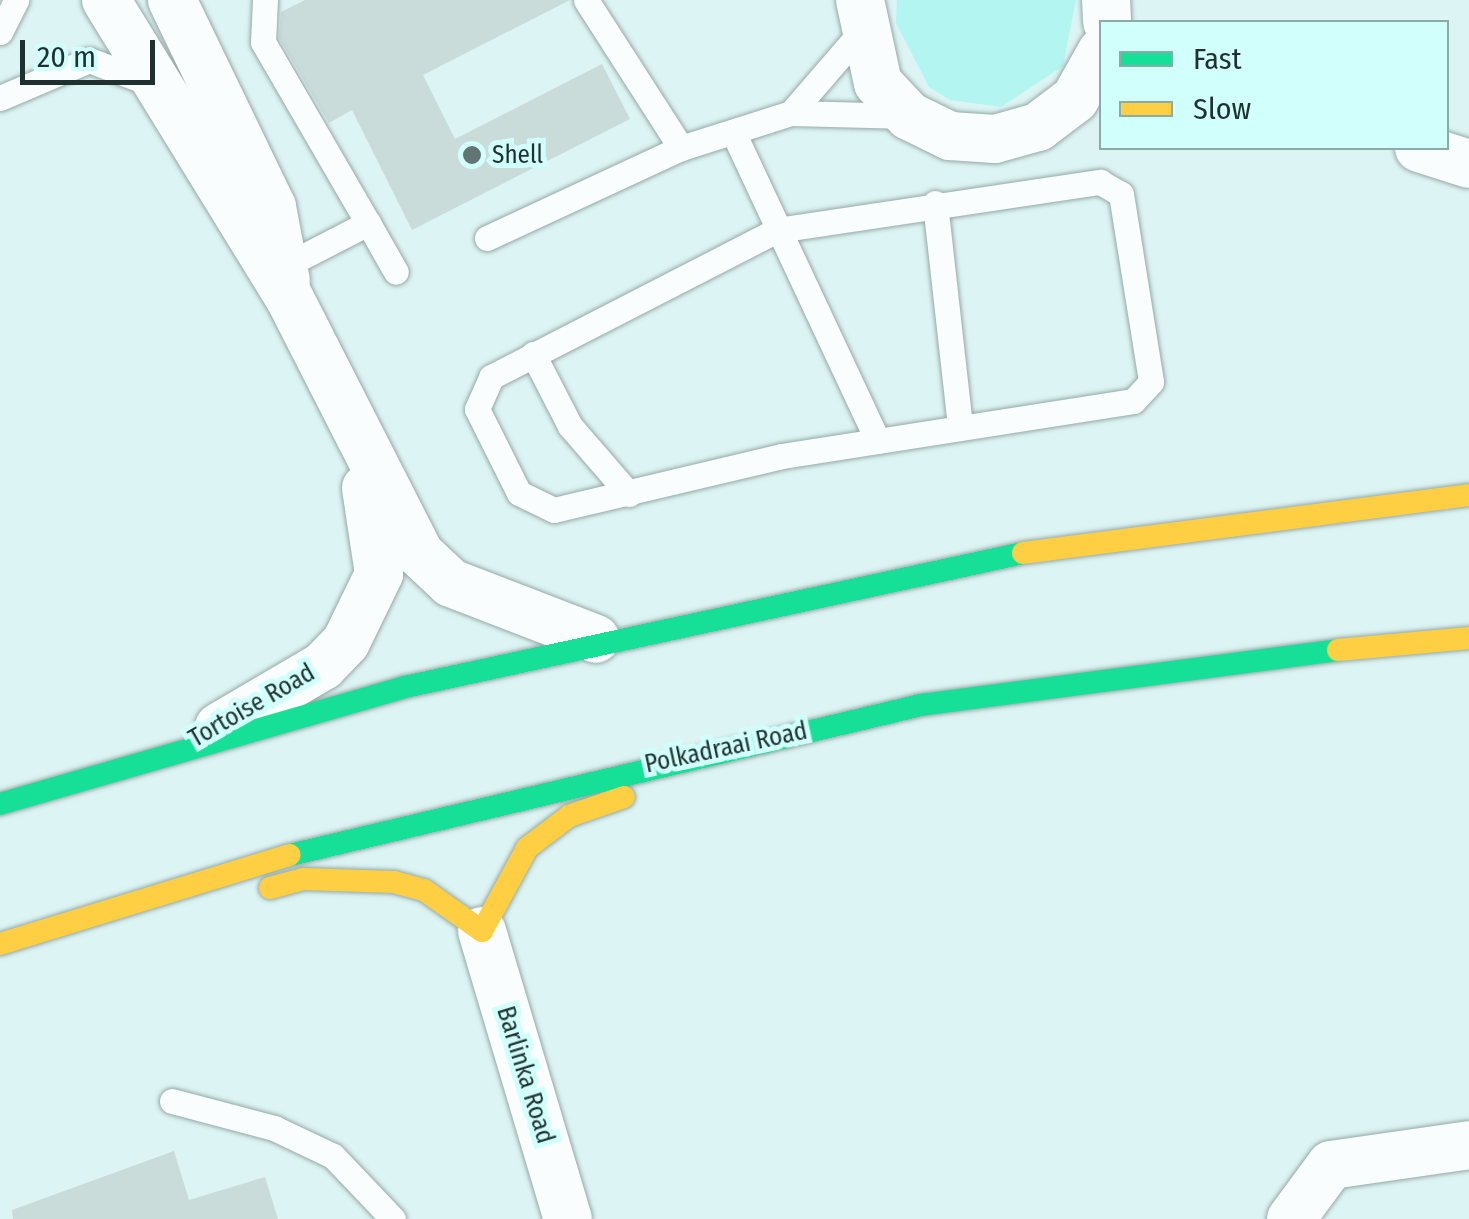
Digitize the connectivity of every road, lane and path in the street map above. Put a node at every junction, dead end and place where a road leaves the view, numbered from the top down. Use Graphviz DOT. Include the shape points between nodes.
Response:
graph roads {
  1 [pos="16,0"];
  2 [pos="106,0"];
  3 [pos="172,0"];
  4 [pos="265,0"];
  5 [pos="586,0"];
  6 [pos="853,13"];
  7 [pos="0,32"];
  8 [pos="1099,53"];
  9 [pos="0,98"];
  10 [pos="169,98"];
  11 [pos="1088,100"];
  12 [pos="791,113"];
  13 [pos="909,116"];
  14 [pos="734,134"];
  15 [pos="682,148"];
  16 [pos="1425,150"];
  17 [pos="1469,164"];
  18 [pos="935,203"];
  19 [pos="368,224"];
  20 [pos="778,230"];
  21 [pos="487,238"];
  22 [pos="396,272"];
  23 [pos="281,280"];
  24 [pos="533,354"];
  25 [pos="960,427"];
  26 [pos="878,440"];
  27 [pos="356,444"];
  28 [pos="629,494"];
  29 [pos="1469,495"];
  30 [pos="1469,638"];
  31 [pos="596,639"];
  32 [pos="921,705"];
  33 [pos="180,747"];
  34 [pos="0,804"];
  35 [pos="482,932"];
  36 [pos="0,944"];
  37 [pos="0,954"];
  38 [pos="172,1101"];
  39 [pos="1469,1145"];
  40 [pos="393,1219"];
  41 [pos="568,1219"];
  42 [pos="1291,1219"];
  1 -- 7 [label="lane"];
  2 -- 10 [label="street, Tortoise Road"];
  3 -- 23 [label="street, Tortoise Road" via="272,207"];
  4 -- 19 [label="lane" via="263,42"];
  5 -- 15 [label="lane"];
  6 -- 12 [label="lane"];
  6 -- 13 [label="street" via="878,83"];
  8 -- 11 [label="street"];
  9 -- 10 [label="lane" via="90,60 124,66"];
  10 -- 23 [label="street, Tortoise Road"];
  11 -- 13 [label="street" via="1038,127 995,139 950,136"];
  12 -- 13 [label="lane"];
  12 -- 14 [label="lane"];
  14 -- 15 [label="lane"];
  14 -- 20 [label="lane"];
  15 -- 21 [label="lane"];
  16 -- 17 [label="street"];
  18 -- 20 [label="lane"];
  18 -- 25 [label="lane"];
  18 -- 25 [label="lane" via="1117,186 1151,382 1133,401"];
  19 -- 22 [label="lane"];
  19 -- 23 [label="lane"];
  20 -- 24 [label="lane"];
  20 -- 26 [label="lane"];
  23 -- 27 [label="street, Tortoise Road"];
  24 -- 28 [label="lane" via="570,426"];
  24 -- 28 [label="lane" via="491,377 476,400 519,492 554,510"];
  25 -- 26 [label="lane"];
  26 -- 28 [label="lane"];
  27 -- 31 [label="street, Tortoise Road" via="420,554 451,582"];
  27 -- 33 [label="street, Tortoise Road" via="380,552 368,606 323,666"];
  29 -- 31 [label="main road" via="988,556"];
  30 -- 32 [label="main road, Polkadraai Road" via="1183,665"];
  31 -- 33 [label="main road"];
  32 -- 35 [label="main road" via="799,756 568,816 527,848"];
  32 -- 36 [label="main road, Polkadraai Road" via="352,836"];
  33 -- 34 [label="main road"];
  35 -- 37 [label="main road" via="424,890 303,880"];
  35 -- 41 [label="street, Barlinka Road"];
  38 -- 40 [label="lane" via="274,1128 333,1156"];
  39 -- 42 [label="street" via="1331,1165"];
}
